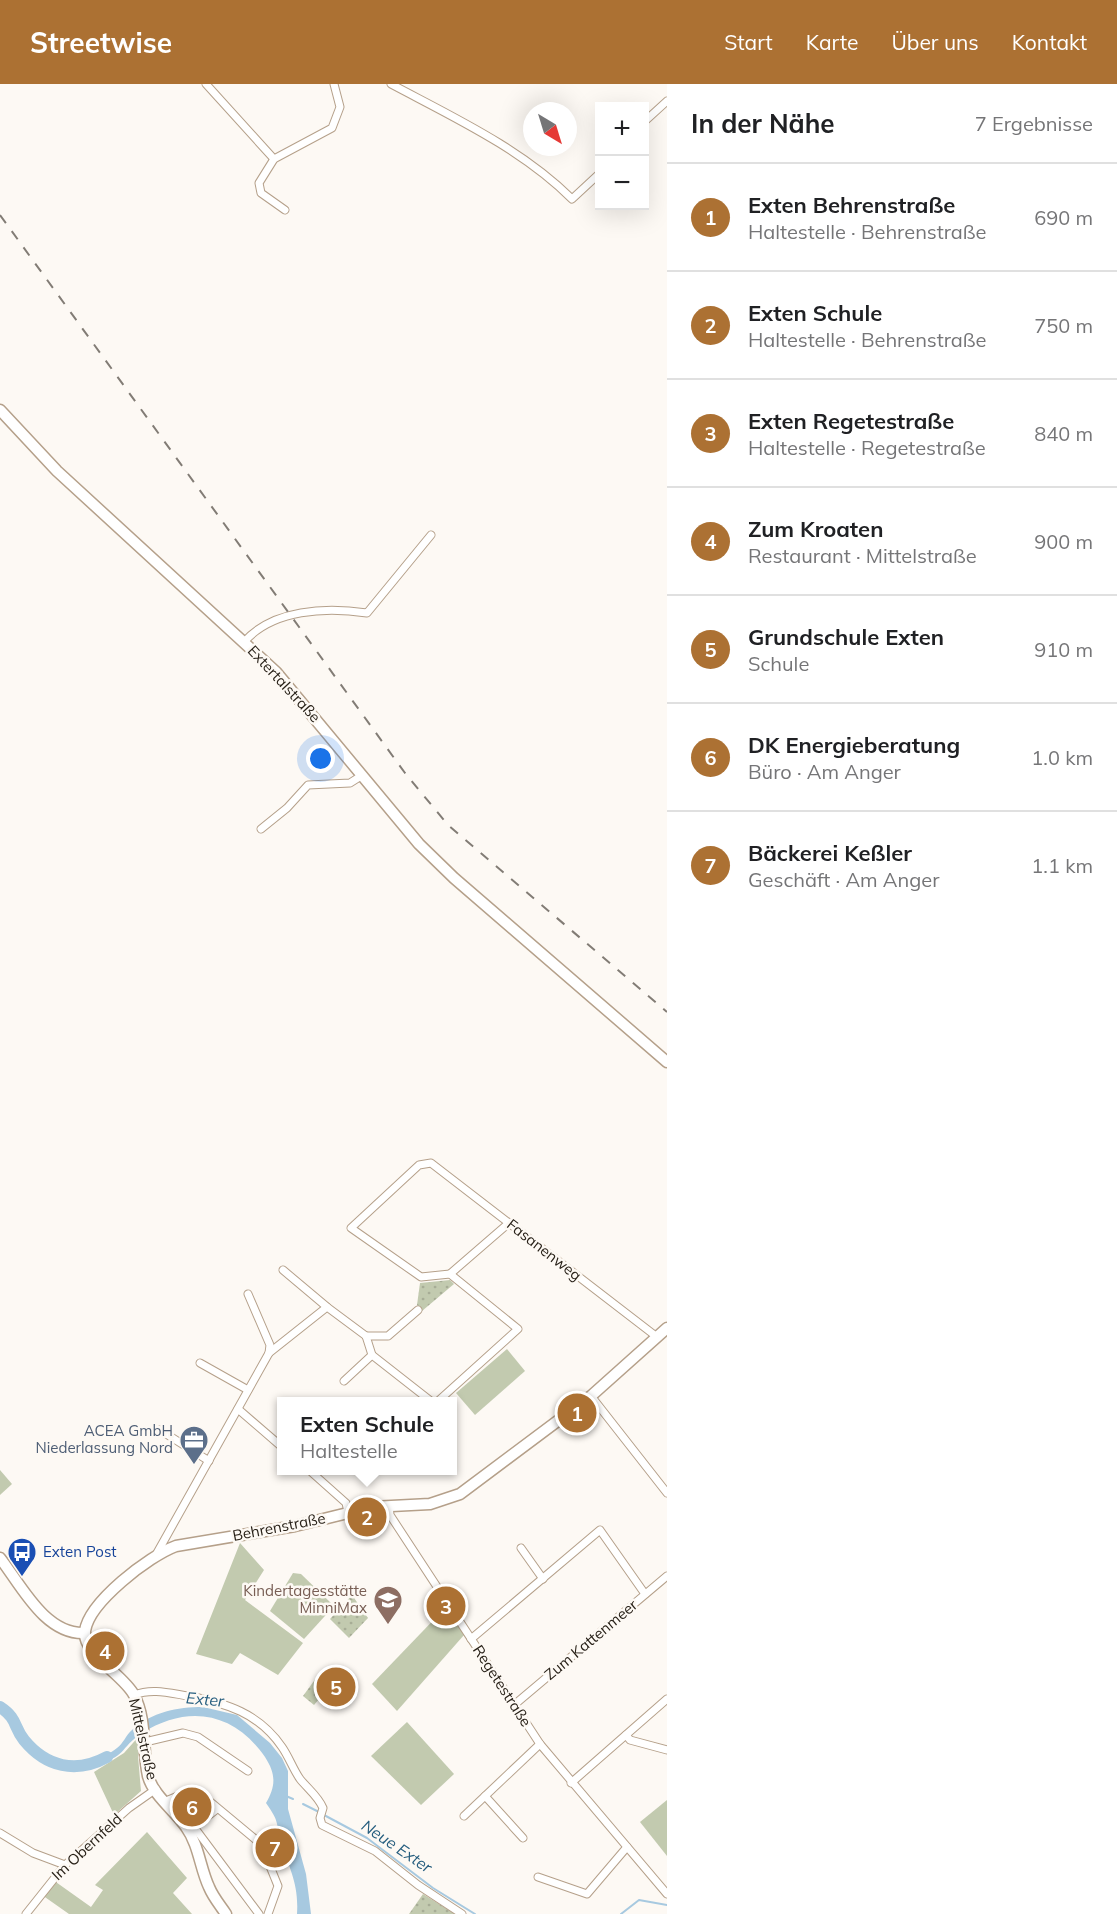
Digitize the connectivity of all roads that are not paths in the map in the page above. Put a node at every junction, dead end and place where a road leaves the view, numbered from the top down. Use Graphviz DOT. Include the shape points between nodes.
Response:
graph roads {
  1 [pos="206,84"];
  2 [pos="334,84"];
  3 [pos="391,84"];
  4 [pos="667,101"];
  5 [pos="649,118"];
  6 [pos="274,159"];
  7 [pos="595,178"];
  8 [pos="285,210"];
  9 [pos="0,410"];
  10 [pos="431,535"];
  11 [pos="244,642"];
  12 [pos="361,776"];
  13 [pos="261,829"];
  14 [pos="667,1062"];
  15 [pos="509,1224"];
  16 [pos="282,1270"];
  17 [pos="450,1274"];
  18 [pos="248,1294"];
  19 [pos="327,1307"];
  20 [pos="418,1310"];
  21 [pos="667,1328"];
  22 [pos="366,1336"];
  23 [pos="657,1337"];
  24 [pos="269,1353"];
  25 [pos="372,1355"];
  26 [pos="200,1363"];
  27 [pos="344,1380"];
  28 [pos="248,1390"];
  29 [pos="591,1396"];
  30 [pos="427,1397"];
  31 [pos="442,1397"];
  32 [pos="238,1409"];
  33 [pos="160,1430"];
  34 [pos="277,1443"];
  35 [pos="209,1461"];
  36 [pos="315,1475"];
  37 [pos="667,1493"];
  38 [pos="389,1506"];
  39 [pos="348,1512"];
  40 [pos="521,1548"];
  41 [pos="157,1552"];
  42 [pos="1,1561"];
  43 [pos="667,1576"];
  44 [pos="543,1579"];
  45 [pos="645,1594"];
  46 [pos="85,1633"];
  47 [pos="471,1639"];
  48 [pos="134,1695"];
  49 [pos="667,1699"];
  50 [pos="514,1705"];
  51 [pos="626,1735"];
  52 [pos="145,1741"];
  53 [pos="540,1744"];
  54 [pos="667,1750"];
  55 [pos="248,1771"];
  56 [pos="571,1783"];
  57 [pos="156,1789"];
  58 [pos="485,1796"];
  59 [pos="165,1801"];
  60 [pos="217,1809"];
  61 [pos="464,1816"];
  62 [pos="192,1830"];
  63 [pos="0,1833"];
  64 [pos="524,1838"];
  65 [pos="627,1847"];
  66 [pos="65,1865"];
  67 [pos="538,1876"];
  68 [pos="667,1894"];
  69 [pos="26,1914"];
  70 [pos="226,1914"];
  71 [pos="259,1914"];
  72 [pos="268,1914"];
  73 [pos="462,1914"];
  1 -- 6 [label="street"];
  2 -- 6 [label="street" via="340,107 332,128"];
  3 -- 7 [label="street" via="435,106 529,165 572,199"];
  4 -- 5 [label="street"];
  6 -- 8 [label="street" via="259,188"];
  9 -- 11 [label="main road, Extertalstraße" via="80,493"];
  10 -- 11 [label="street" via="367,613 334,610 290,616 262,626"];
  11 -- 12 [label="main road, Extertalstraße" via="305,704"];
  12 -- 13 [label="street" via="350,783 308,785"];
  12 -- 14 [label="main road, Extertalstraße" via="454,878"];
  15 -- 17 [label="street"];
  15 -- 17 [label="street, Fasanenweg" via="431,1163 419,1165 351,1228 421,1277"];
  15 -- 23 [label="street, Fasanenweg"];
  16 -- 19 [label="street"];
  17 -- 31 [label="street" via="518,1329"];
  18 -- 24 [label="street" via="270,1345"];
  19 -- 22 [label="street"];
  19 -- 24 [label="street"];
  20 -- 22 [label="street" via="388,1336"];
  21 -- 23 [label="main road, Behrenstraße"];
  22 -- 25 [label="street"];
  23 -- 29 [label="main road, Behrenstraße"];
  24 -- 28 [label="street"];
  25 -- 27 [label="street"];
  25 -- 30 [label="street"];
  26 -- 28 [label="street"];
  28 -- 32 [label="street"];
  29 -- 37 [label="street"];
  29 -- 38 [label="main road, Behrenstraße" via="460,1494 430,1503"];
  32 -- 34 [label="street"];
  32 -- 35 [label="street"];
  33 -- 35 [label="street"];
  35 -- 41 [label="street"];
  36 -- 39 [label="street" via="346,1503"];
  38 -- 39 [label="main road, Behrenstraße"];
  38 -- 47 [label="street, Regetestraße" via="390,1515"];
  39 -- 41 [label="main road, Behrenstraße" via="295,1527 176,1545"];
  40 -- 44 [label="street"];
  41 -- 46 [label="main road, Behrenstraße" via="90,1615"];
  42 -- 46 [label="main road" via="46,1618 66,1631"];
  43 -- 45 [label="street, Zum Kattenmeer"];
  44 -- 45 [label="street" via="600,1530"];
  44 -- 47 [label="street"];
  45 -- 50 [label="street, Zum Kattenmeer"];
  46 -- 48 [label="main road, Mittelstraße" via="90,1648"];
  47 -- 50 [label="street, Regetestraße"];
  48 -- 52 [label="main road, Mittelstraße"];
  48 -- 73 [label="street" via="161,1692 219,1701 247,1713 280,1744 297,1774 318,1798 322,1825 375,1851"];
  49 -- 51 [label="street"];
  50 -- 53 [label="street, Regetestraße"];
  51 -- 54 [label="street" via="630,1740"];
  51 -- 56 [label="street"];
  52 -- 55 [label="street" via="183,1733 198,1737"];
  52 -- 57 [label="main road, Mittelstraße" via="148,1775"];
  53 -- 56 [label="street, Regetestraße"];
  53 -- 58 [label="street"];
  56 -- 65 [label="street, Regetestraße"];
  57 -- 59 [label="main road, Mittelstraße"];
  57 -- 66 [label="street, Im Obernfeld"];
  58 -- 61 [label="street"];
  58 -- 64 [label="street"];
  59 -- 60 [label="street" via="190,1791 202,1795"];
  59 -- 62 [label="main road, Mittelstraße"];
  60 -- 62 [label="street"];
  60 -- 72 [label="street" via="261,1844 278,1886"];
  62 -- 70 [label="main road, Mittelstraße" via="209,1887"];
  62 -- 71 [label="street"];
  63 -- 66 [label="street" via="33,1853"];
  65 -- 67 [label="street" via="587,1894"];
  65 -- 68 [label="street, Regetestraße"];
  66 -- 69 [label="street, Im Obernfeld"];
}
